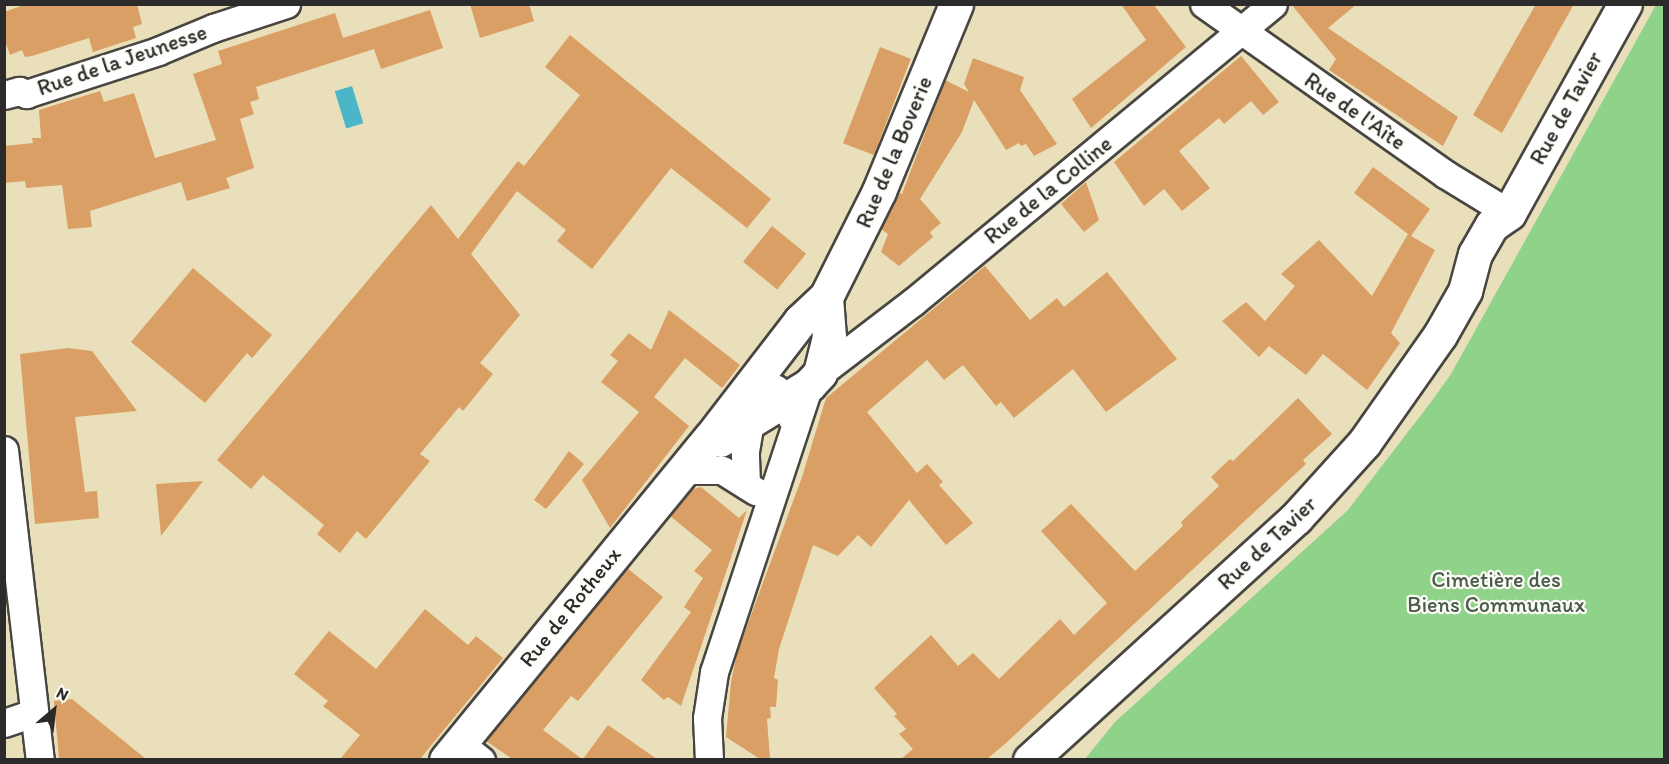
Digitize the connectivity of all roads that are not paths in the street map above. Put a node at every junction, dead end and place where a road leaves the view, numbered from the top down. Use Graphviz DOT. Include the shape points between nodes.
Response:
graph roads {
  1 [pos="286,4"];
  2 [pos="956,4"];
  3 [pos="1204,4"];
  4 [pos="1273,4"];
  5 [pos="1625,4"];
  6 [pos="1241,30"];
  7 [pos="10,96"];
  8 [pos="1509,213"];
  9 [pos="826,297"];
  10 [pos="757,379"];
  11 [pos="802,396"];
  12 [pos="750,421"];
  13 [pos="4,450"];
  14 [pos="689,463"];
  15 [pos="746,485"];
  16 [pos="777,485"];
  17 [pos="33,713"];
  18 [pos="4,723"];
  19 [pos="462,754"];
  20 [pos="39,759"];
  21 [pos="709,759"];
  22 [pos="1030,759"];
  1 -- 7 [label="street, Rue de la Jeunesse" via="213,28 185,43"];
  2 -- 9 [label="street, Rue de la Boverie" via="883,182"];
  3 -- 6 [label="street, Rue de l'Aîte"];
  4 -- 6 [label="street, Rue de la Colline"];
  5 -- 8 [label="street, Rue de Tavier"];
  6 -- 8 [label="street, Rue de l'Aîte" via="1445,174"];
  6 -- 11 [label="street, Rue de la Colline"];
  8 -- 22 [label="street, Rue de Tavier" via="1492,225 1475,254 1465,291 1391,409 1324,489"];
  9 -- 10 [label="street, Rue de Rotheux" via="800,321"];
  9 -- 11 [label="street" via="829,337"];
  10 -- 11 [label="street"];
  10 -- 12 [label="street"];
  10 -- 14 [label="street, Rue de Rotheux"];
  11 -- 12 [label="street"];
  11 -- 16 [label="street"];
  12 -- 14 [label="street"];
  12 -- 15 [label="street" via="744,462"];
  13 -- 17 [label="street"];
  14 -- 15 [label="street" via="722,470"];
  14 -- 19 [label="street, Rue de Rotheux"];
  15 -- 16 [label="street" via="763,491"];
  16 -- 21 [label="street" via="714,672 707,718"];
  17 -- 18 [label="street"];
  17 -- 20 [label="street"];
}
